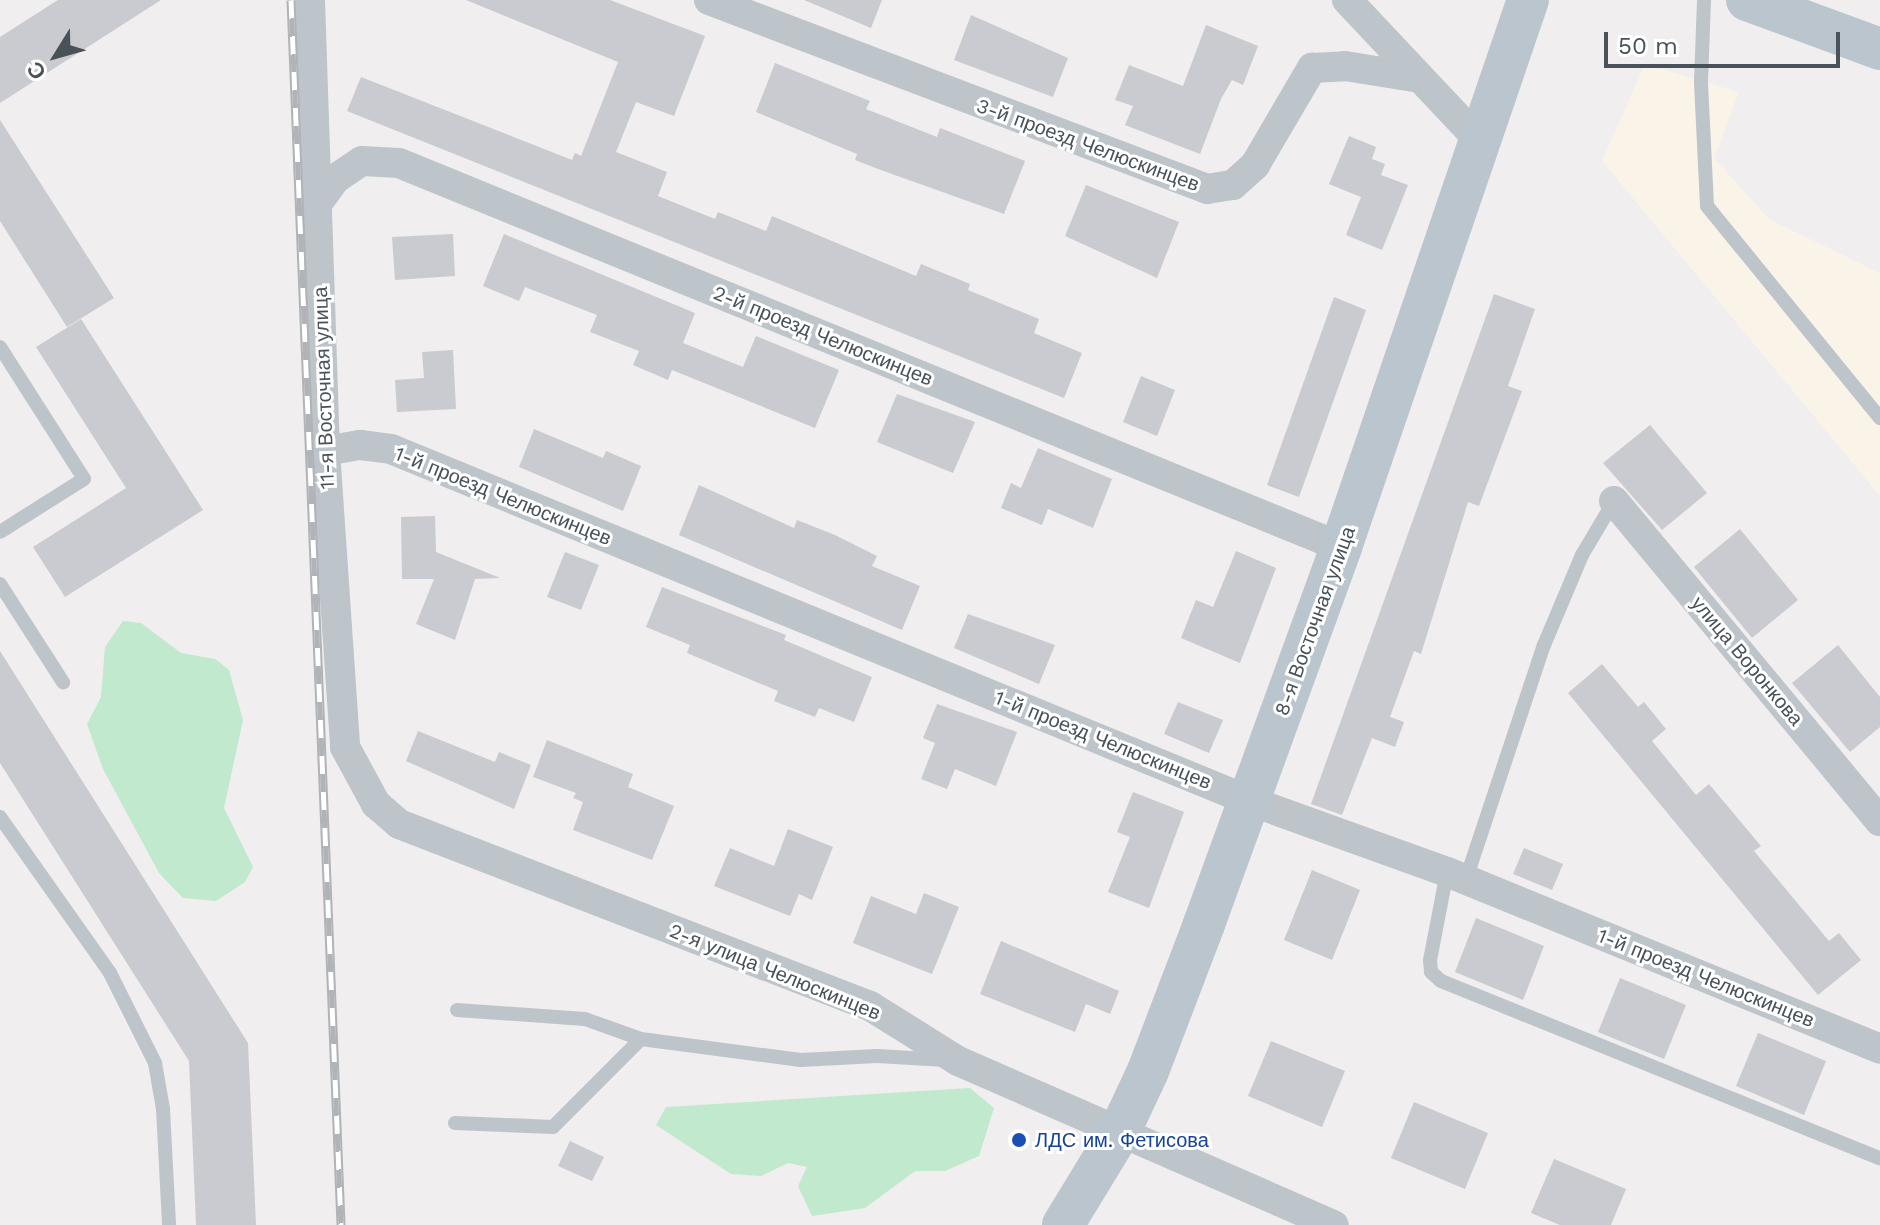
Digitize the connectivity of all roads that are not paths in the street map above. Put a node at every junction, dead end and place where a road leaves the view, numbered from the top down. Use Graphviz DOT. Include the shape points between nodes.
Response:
graph roads {
  1 [pos="310,0"];
  2 [pos="709,0"];
  3 [pos="1347,0"];
  4 [pos="1528,0"];
  5 [pos="1704,0"];
  6 [pos="1747,0"];
  7 [pos="1880,49"];
  8 [pos="1420,78"];
  9 [pos="1479,140"];
  10 [pos="317,204"];
  11 [pos="0,347"];
  12 [pos="1880,418"];
  13 [pos="325,451"];
  14 [pos="1614,501"];
  15 [pos="0,532"];
  16 [pos="1341,547"];
  17 [pos="0,584"];
  18 [pos="63,682"];
  19 [pos="356,773"];
  20 [pos="1250,801"];
  21 [pos="0,817"];
  22 [pos="1880,821"];
  23 [pos="1456,876"];
  24 [pos="457,1010"];
  25 [pos="641,1039"];
  26 [pos="1880,1049"];
  27 [pos="958,1061"];
  28 [pos="455,1123"];
  29 [pos="1119,1133"];
  30 [pos="1880,1158"];
  31 [pos="169,1225"];
  32 [pos="1063,1225"];
  33 [pos="1334,1225"];
  1 -- 10 [label="street, 11-я Восточная улица"];
  2 -- 8 [label="street, 3-й проезд Челюскинцев" via="1185,185 1207,189 1233,185 1255,165 1312,68 1345,66"];
  3 -- 8 [label="street"];
  4 -- 9 [label="main road, 8-я Восточная улица"];
  5 -- 12 [label="lane" via="1701,83 1707,206"];
  6 -- 7 [label="main road"];
  8 -- 9 [label="street"];
  9 -- 16 [label="main road, 8-я Восточная улица"];
  10 -- 13 [label="street, 11-я Восточная улица"];
  10 -- 16 [label="street, 2-й проезд Челюскинцев" via="335,179 362,161 399,163"];
  11 -- 15 [label="lane" via="84,479"];
  13 -- 19 [label="street, 11-я Восточная улица" via="345,747"];
  13 -- 20 [label="street, 1-й проезд Челюскинцев" via="360,445 391,449"];
  14 -- 22 [label="street, улица Воронкова"];
  14 -- 23 [label="lane" via="1582,555 1544,645"];
  16 -- 20 [label="main road, 8-я Восточная улица"];
  17 -- 18 [label="lane"];
  19 -- 27 [label="street, 2-я улица Челюскинцев" via="376,804 399,824 870,1006"];
  20 -- 23 [label="street, 1-й проезд Челюскинцев"];
  20 -- 29 [label="main road, 8-я Восточная улица" via="1148,1071"];
  21 -- 31 [label="lane" via="110,973 155,1063 163,1109"];
  23 -- 26 [label="street, 1-й проезд Челюскинцев"];
  23 -- 30 [label="lane" via="1430,960 1431,972 1441,981"];
  24 -- 25 [label="lane" via="585,1019"];
  25 -- 27 [label="lane" via="801,1060 877,1056"];
  25 -- 28 [label="lane" via="553,1127"];
  27 -- 29 [label="street, 2-я улица Челюскинцев"];
  29 -- 32 [label="main road, 8-я Восточная улица"];
  29 -- 33 [label="street, 2-я улица Челюскинцев"];
}
